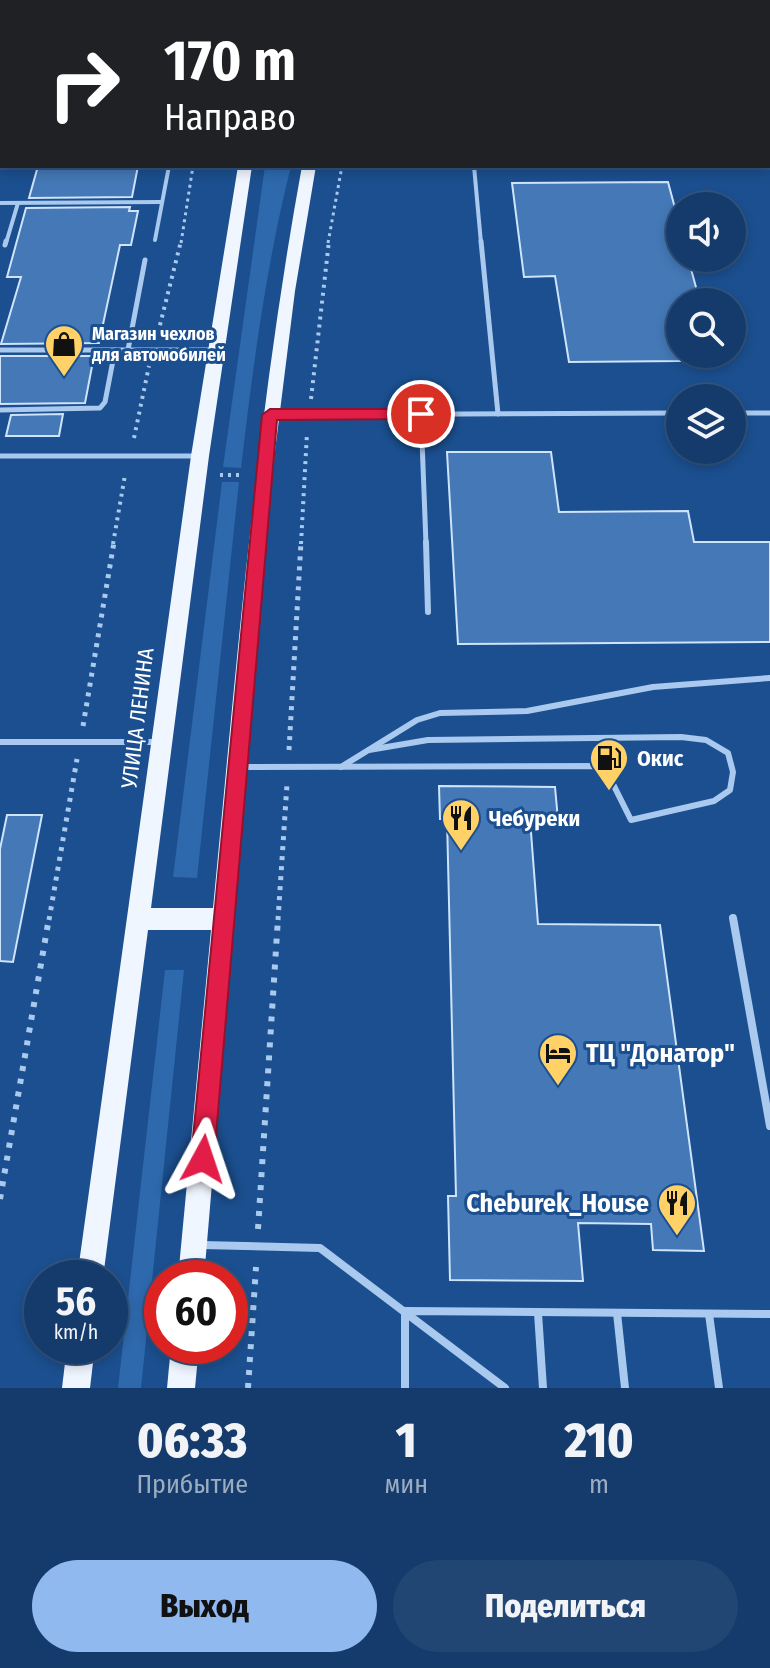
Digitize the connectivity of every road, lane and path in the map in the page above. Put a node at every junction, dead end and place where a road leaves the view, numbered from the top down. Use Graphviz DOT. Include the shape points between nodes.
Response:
graph roads {
  1 [pos="726,0"];
  2 [pos="770,0"];
  3 [pos="169,168"];
  4 [pos="193,168"];
  5 [pos="245,168"];
  6 [pos="309,168"];
  7 [pos="474,168"];
  8 [pos="162,202"];
  9 [pos="0,203"];
  10 [pos="18,203"];
  11 [pos="155,240"];
  12 [pos="5,245"];
  13 [pos="145,260"];
  14 [pos="0,350"];
  15 [pos="115,350"];
  16 [pos="128,350"];
  17 [pos="154,350"];
  18 [pos="217,350"];
  19 [pos="0,410"];
  20 [pos="666,413"];
  21 [pos="746,413"];
  22 [pos="770,413"];
  23 [pos="421,414"];
  24 [pos="498,414"];
  25 [pos="270,415"];
  26 [pos="0,456"];
  27 [pos="130,456"];
  28 [pos="200,456"];
  29 [pos="428,612"];
  30 [pos="770,678"];
  31 [pos="80,741"];
  32 [pos="0,742"];
  33 [pos="162,742"];
  34 [pos="369,750"];
  35 [pos="237,767"];
  36 [pos="338,769"];
  37 [pos="733,918"];
  38 [pos="139,919"];
  39 [pos="223,919"];
  40 [pos="770,1126"];
  41 [pos="0,1199"];
  42 [pos="194,1245"];
  43 [pos="92,1260"];
  44 [pos="193,1260"];
  45 [pos="405,1311"];
  46 [pos="538,1313"];
  47 [pos="617,1313"];
  48 [pos="709,1314"];
  49 [pos="770,1314"];
  50 [pos="79,1364"];
  51 [pos="183,1364"];
  52 [pos="76,1388"];
  53 [pos="181,1388"];
  54 [pos="405,1388"];
  55 [pos="505,1388"];
  56 [pos="543,1388"];
  57 [pos="625,1388"];
  58 [pos="719,1388"];
  1 -- 2 [label="main road"];
  3 -- 8 [label="lane"];
  4 -- 17 [label="path" via="179,253"];
  5 -- 18 [label="main road, УЛИЦА ЛЕНИНА"];
  6 -- 25 [label="main road"];
  7 -- 24 [label="lane"];
  8 -- 10 [label="lane"];
  8 -- 11 [label="lane"];
  9 -- 10 [label="lane"];
  10 -- 12 [label="lane"];
  13 -- 16 [label="lane"];
  14 -- 15 [label="lane"];
  15 -- 16 [label="lane"];
  15 -- 19 [label="lane" via="100,408"];
  16 -- 17 [label="lane"];
  17 -- 18 [label="lane"];
  17 -- 27 [label="path"];
  18 -- 28 [label="main road, УЛИЦА ЛЕНИНА"];
  20 -- 24 [label="lane"];
  21 -- 22 [label="lane"];
  23 -- 24 [label="lane"];
  23 -- 25 [label="lane"];
  23 -- 29 [label="lane"];
  25 -- 35 [label="main road"];
  26 -- 27 [label="lane"];
  27 -- 28 [label="lane"];
  27 -- 31 [label="path"];
  28 -- 33 [label="main road, УЛИЦА ЛЕНИНА"];
  30 -- 34 [label="lane" via="653,687 527,711 440,713 417,720"];
  31 -- 32 [label="lane"];
  31 -- 33 [label="lane"];
  31 -- 41 [label="path"];
  33 -- 38 [label="main road, УЛИЦА ЛЕНИНА"];
  34 -- 36 [label="lane"];
  34 -- 36 [label="lane" via="428,740 681,737 706,740 728,753 733,772 730,790 714,801 631,820 604,766"];
  35 -- 36 [label="lane"];
  35 -- 39 [label="main road"];
  37 -- 40 [label="lane"];
  38 -- 39 [label="main road"];
  38 -- 43 [label="main road, УЛИЦА ЛЕНИНА"];
  39 -- 42 [label="main road"];
  42 -- 44 [label="main road"];
  42 -- 45 [label="lane" via="320,1248"];
  45 -- 46 [label="lane"];
  45 -- 54 [label="lane"];
  45 -- 55 [label="lane"];
  46 -- 47 [label="lane"];
  46 -- 56 [label="lane"];
  47 -- 48 [label="lane"];
  47 -- 57 [label="lane"];
  48 -- 49 [label="lane"];
  48 -- 58 [label="lane"];
  50 -- 52 [label="main road"];
  51 -- 53 [label="main road"];
}
